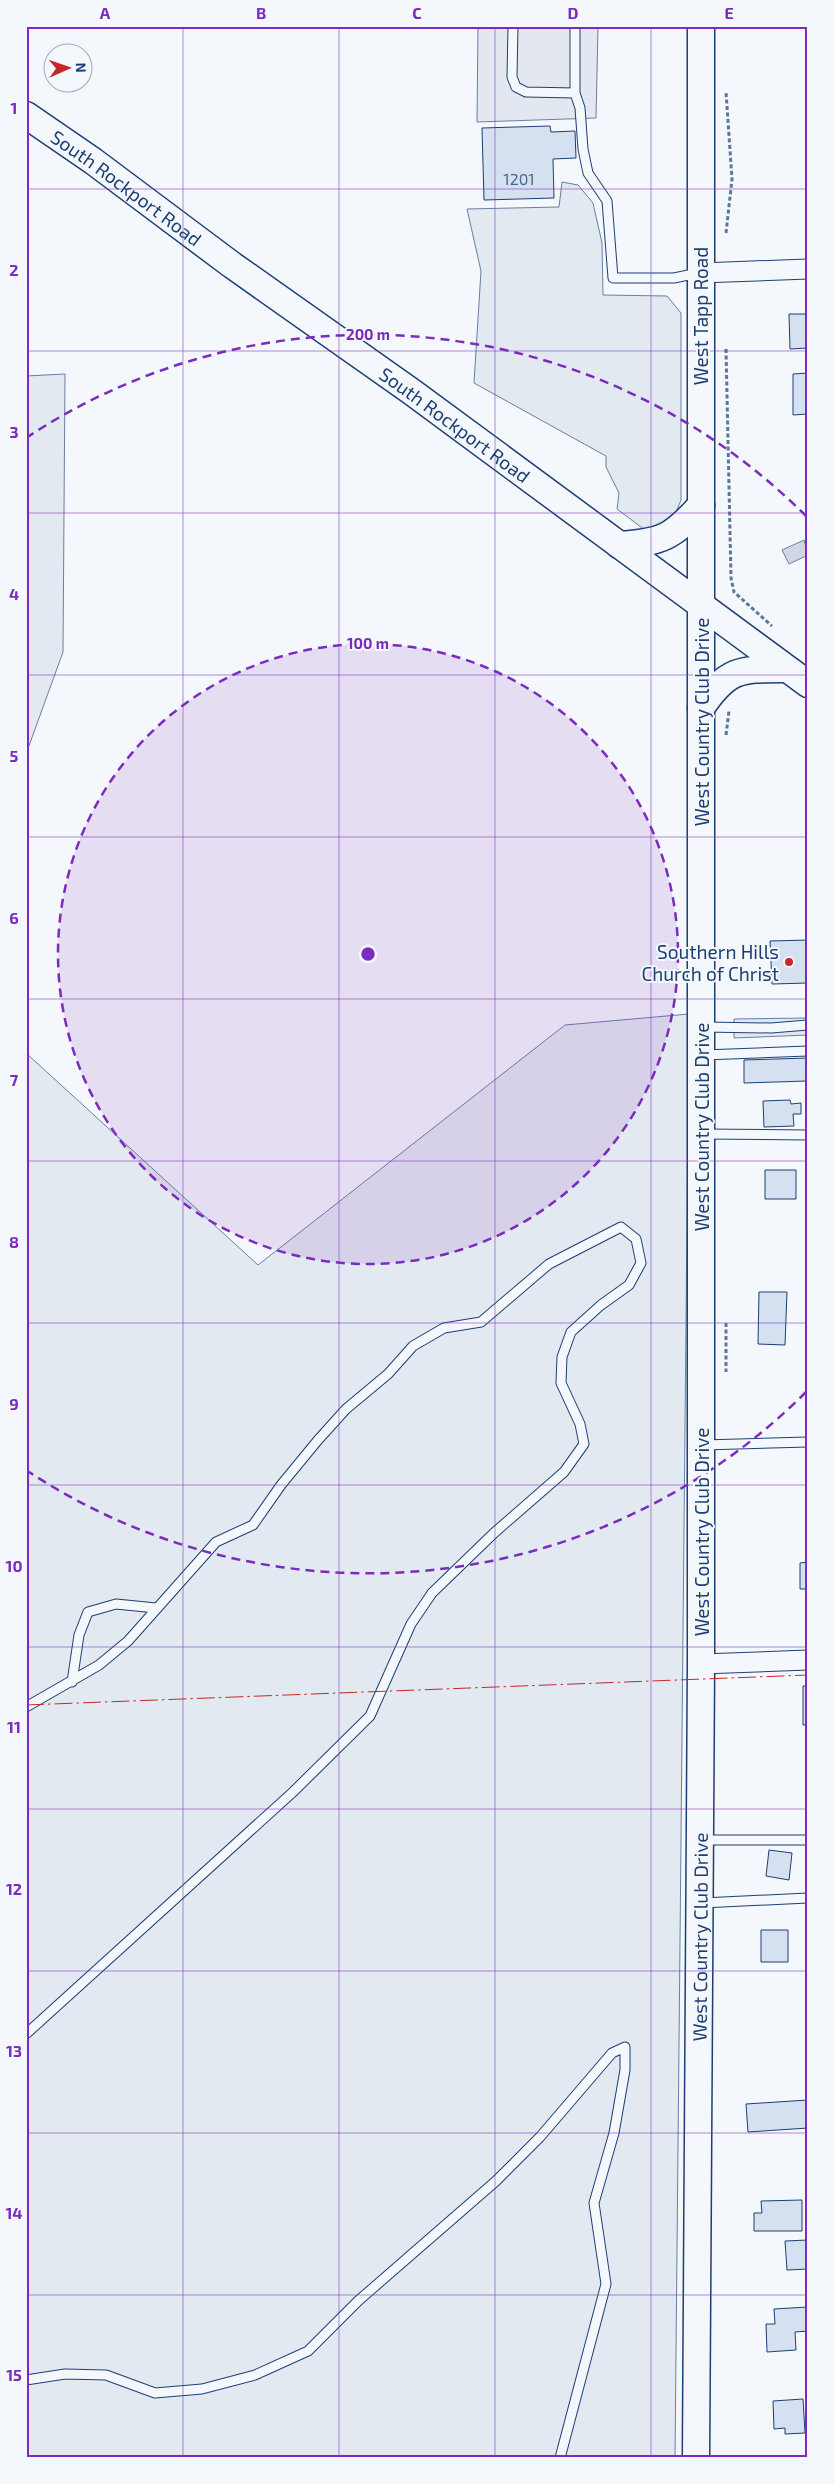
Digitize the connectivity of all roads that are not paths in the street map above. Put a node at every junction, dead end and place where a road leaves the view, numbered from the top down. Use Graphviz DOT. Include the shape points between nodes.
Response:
graph roads {
  1 [pos="513,26"];
  2 [pos="575,26"];
  3 [pos="701,26"];
  4 [pos="575,93"];
  5 [pos="26,115"];
  6 [pos="808,269"];
  7 [pos="713,272"];
  8 [pos="701,505"];
  9 [pos="619,546"];
  10 [pos="701,607"];
  11 [pos="786,668"];
  12 [pos="808,684"];
  13 [pos="701,708"];
  14 [pos="808,1025"];
  15 [pos="701,1027"];
  16 [pos="808,1051"];
  17 [pos="701,1055"];
  18 [pos="700,1134"];
  19 [pos="808,1135"];
  20 [pos="808,1442"];
  21 [pos="701,1445"];
  22 [pos="156,1608"];
  23 [pos="808,1660"];
  24 [pos="701,1664"];
  25 [pos="72,1682"];
  26 [pos="26,1707"];
  27 [pos="700,1840"];
  28 [pos="808,1840"];
  29 [pos="808,1898"];
  30 [pos="699,1903"];
  31 [pos="26,2034"];
  32 [pos="26,2380"];
  33 [pos="560,2458"];
  34 [pos="696,2458"];
  1 -- 4 [label="lane" via="512,77 516,87 526,92"];
  2 -- 4 [label="lane"];
  3 -- 7 [label="main road, West Tapp Road"];
  4 -- 7 [label="lane" via="588,172 607,201 613,278 674,278"];
  5 -- 9 [label="main road, South Rockport Road" via="412,392"];
  6 -- 7 [label="street"];
  7 -- 8 [label="main road, West Tapp Road"];
  8 -- 9 [label="main road" via="670,535 649,543"];
  8 -- 10 [label="main road, West Tapp Road"];
  9 -- 10 [label="main road, South Rockport Road"];
  10 -- 11 [label="main road, South Rockport Road"];
  10 -- 13 [label="main road, West Country Club Drive"];
  11 -- 12 [label="main road, South Rockport Road"];
  11 -- 13 [label="main road" via="736,672 714,688"];
  13 -- 15 [label="main road, West Country Club Drive"];
  14 -- 15 [label="lane"];
  15 -- 17 [label="main road, West Country Club Drive"];
  16 -- 17 [label="lane"];
  17 -- 18 [label="main road, West Country Club Drive"];
  18 -- 19 [label="lane"];
  18 -- 21 [label="main road, West Country Club Drive"];
  20 -- 21 [label="lane"];
  21 -- 24 [label="main road, West Country Club Drive"];
  22 -- 25 [label="lane" via="128,1640 99,1665"];
  22 -- 25 [label="lane" via="116,1604 88,1612 79,1635"];
  22 -- 31 [label="lane" via="216,1542 253,1525 318,1440 413,1346 444,1328 481,1322 549,1264 592,1240 622,1227 636,1239 641,1263 629,1285 572,1332 562,1357 561,1383 580,1424 584,1444 564,1472 432,1593 411,1624 370,1716 293,1792"];
  23 -- 24 [label="street"];
  24 -- 27 [label="main road, West Country Club Drive"];
  25 -- 26 [label="lane"];
  27 -- 28 [label="lane"];
  27 -- 30 [label="main road, West Country Club Drive"];
  29 -- 30 [label="lane"];
  30 -- 34 [label="main road, West Country Club Drive"];
  32 -- 33 [label="lane" via="65,2374 106,2375 155,2393 192,2390 255,2375 308,2352 358,2301 496,2181 612,2053 625,2047 625,2070 614,2133 594,2203 606,2284"];
}
